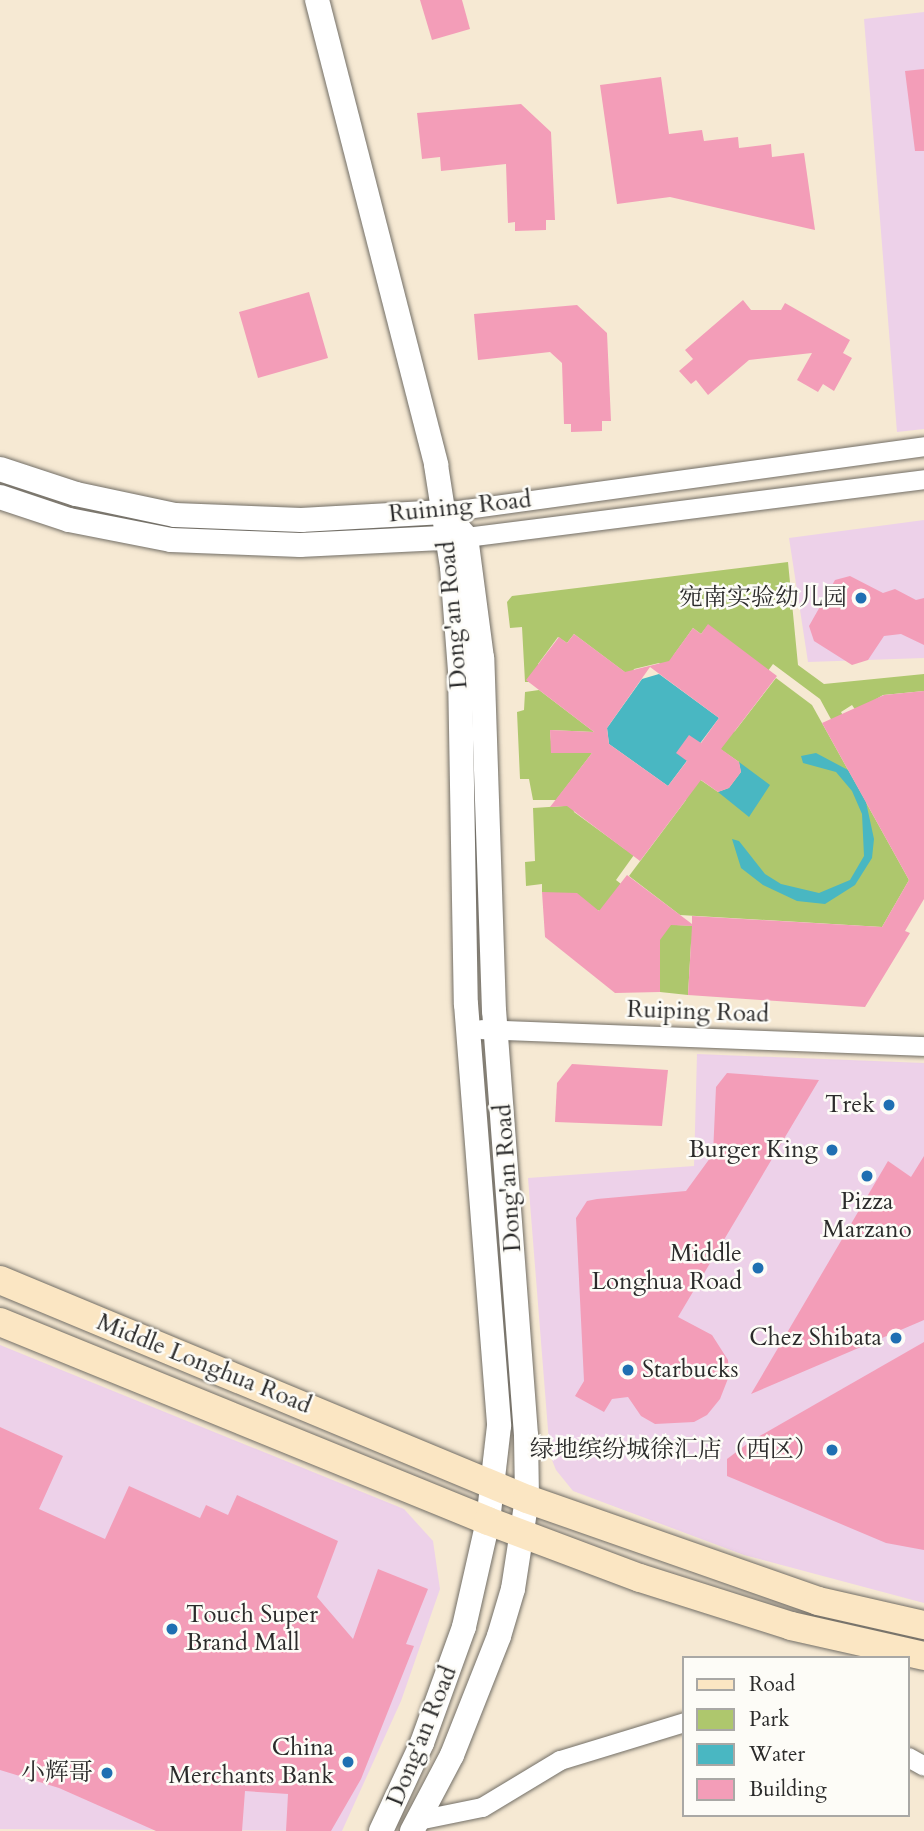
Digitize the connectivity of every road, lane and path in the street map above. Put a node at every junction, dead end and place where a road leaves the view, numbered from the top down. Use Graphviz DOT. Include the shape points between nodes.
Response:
graph roads {
  1 [pos="317,0"];
  2 [pos="924,446"];
  3 [pos="0,468"];
  4 [pos="924,479"];
  5 [pos="0,497"];
  6 [pos="444,512"];
  7 [pos="456,538"];
  8 [pos="496,1028"];
  9 [pos="469,1029"];
  10 [pos="924,1046"];
  11 [pos="0,1280"];
  12 [pos="0,1322"];
  13 [pos="492,1483"];
  14 [pos="527,1499"];
  15 [pos="488,1521"];
  16 [pos="523,1534"];
  17 [pos="924,1625"];
  18 [pos="924,1656"];
  19 [pos="682,1724"];
  20 [pos="415,1826"];
  21 [pos="381,1831"];
  1 -- 6 [label="street, Dong'an Road" via="410,356"];
  2 -- 6 [label="street, Ruining Road"];
  3 -- 6 [label="street, Ruining Road" via="76,495 175,515 301,520"];
  4 -- 7 [label="street, Ruining Road"];
  5 -- 7 [label="street, Ruining Road" via="69,520 171,540 235,546"];
  6 -- 7 [label="street, Dong'an Road"];
  7 -- 8 [label="street, Dong'an Road" via="482,658"];
  7 -- 9 [label="street, Dong'an Road"];
  8 -- 9 [label="street, Ruiping Road"];
  8 -- 10 [label="street, Ruiping Road"];
  8 -- 14 [label="street, Dong'an Road"];
  9 -- 13 [label="street, Dong'an Road" via="499,1426"];
  11 -- 13 [label="main road, Middle Longhua Road"];
  12 -- 15 [label="main road, Middle Longhua Road"];
  13 -- 14 [label="main road, Middle Longhua Road"];
  13 -- 15 [label="street, Dong'an Road"];
  14 -- 16 [label="street, Dong'an Road"];
  14 -- 17 [label="main road, Middle Longhua Road" via="818,1601"];
  15 -- 16 [label="main road, Middle Longhua Road"];
  15 -- 21 [label="street, Dong'an Road" via="447,1680"];
  16 -- 18 [label="main road, Middle Longhua Road" via="726,1607"];
  16 -- 20 [label="street, Dong'an Road" via="513,1589 478,1694"];
  19 -- 20 [label="street" via="560,1760 482,1807"];
}
